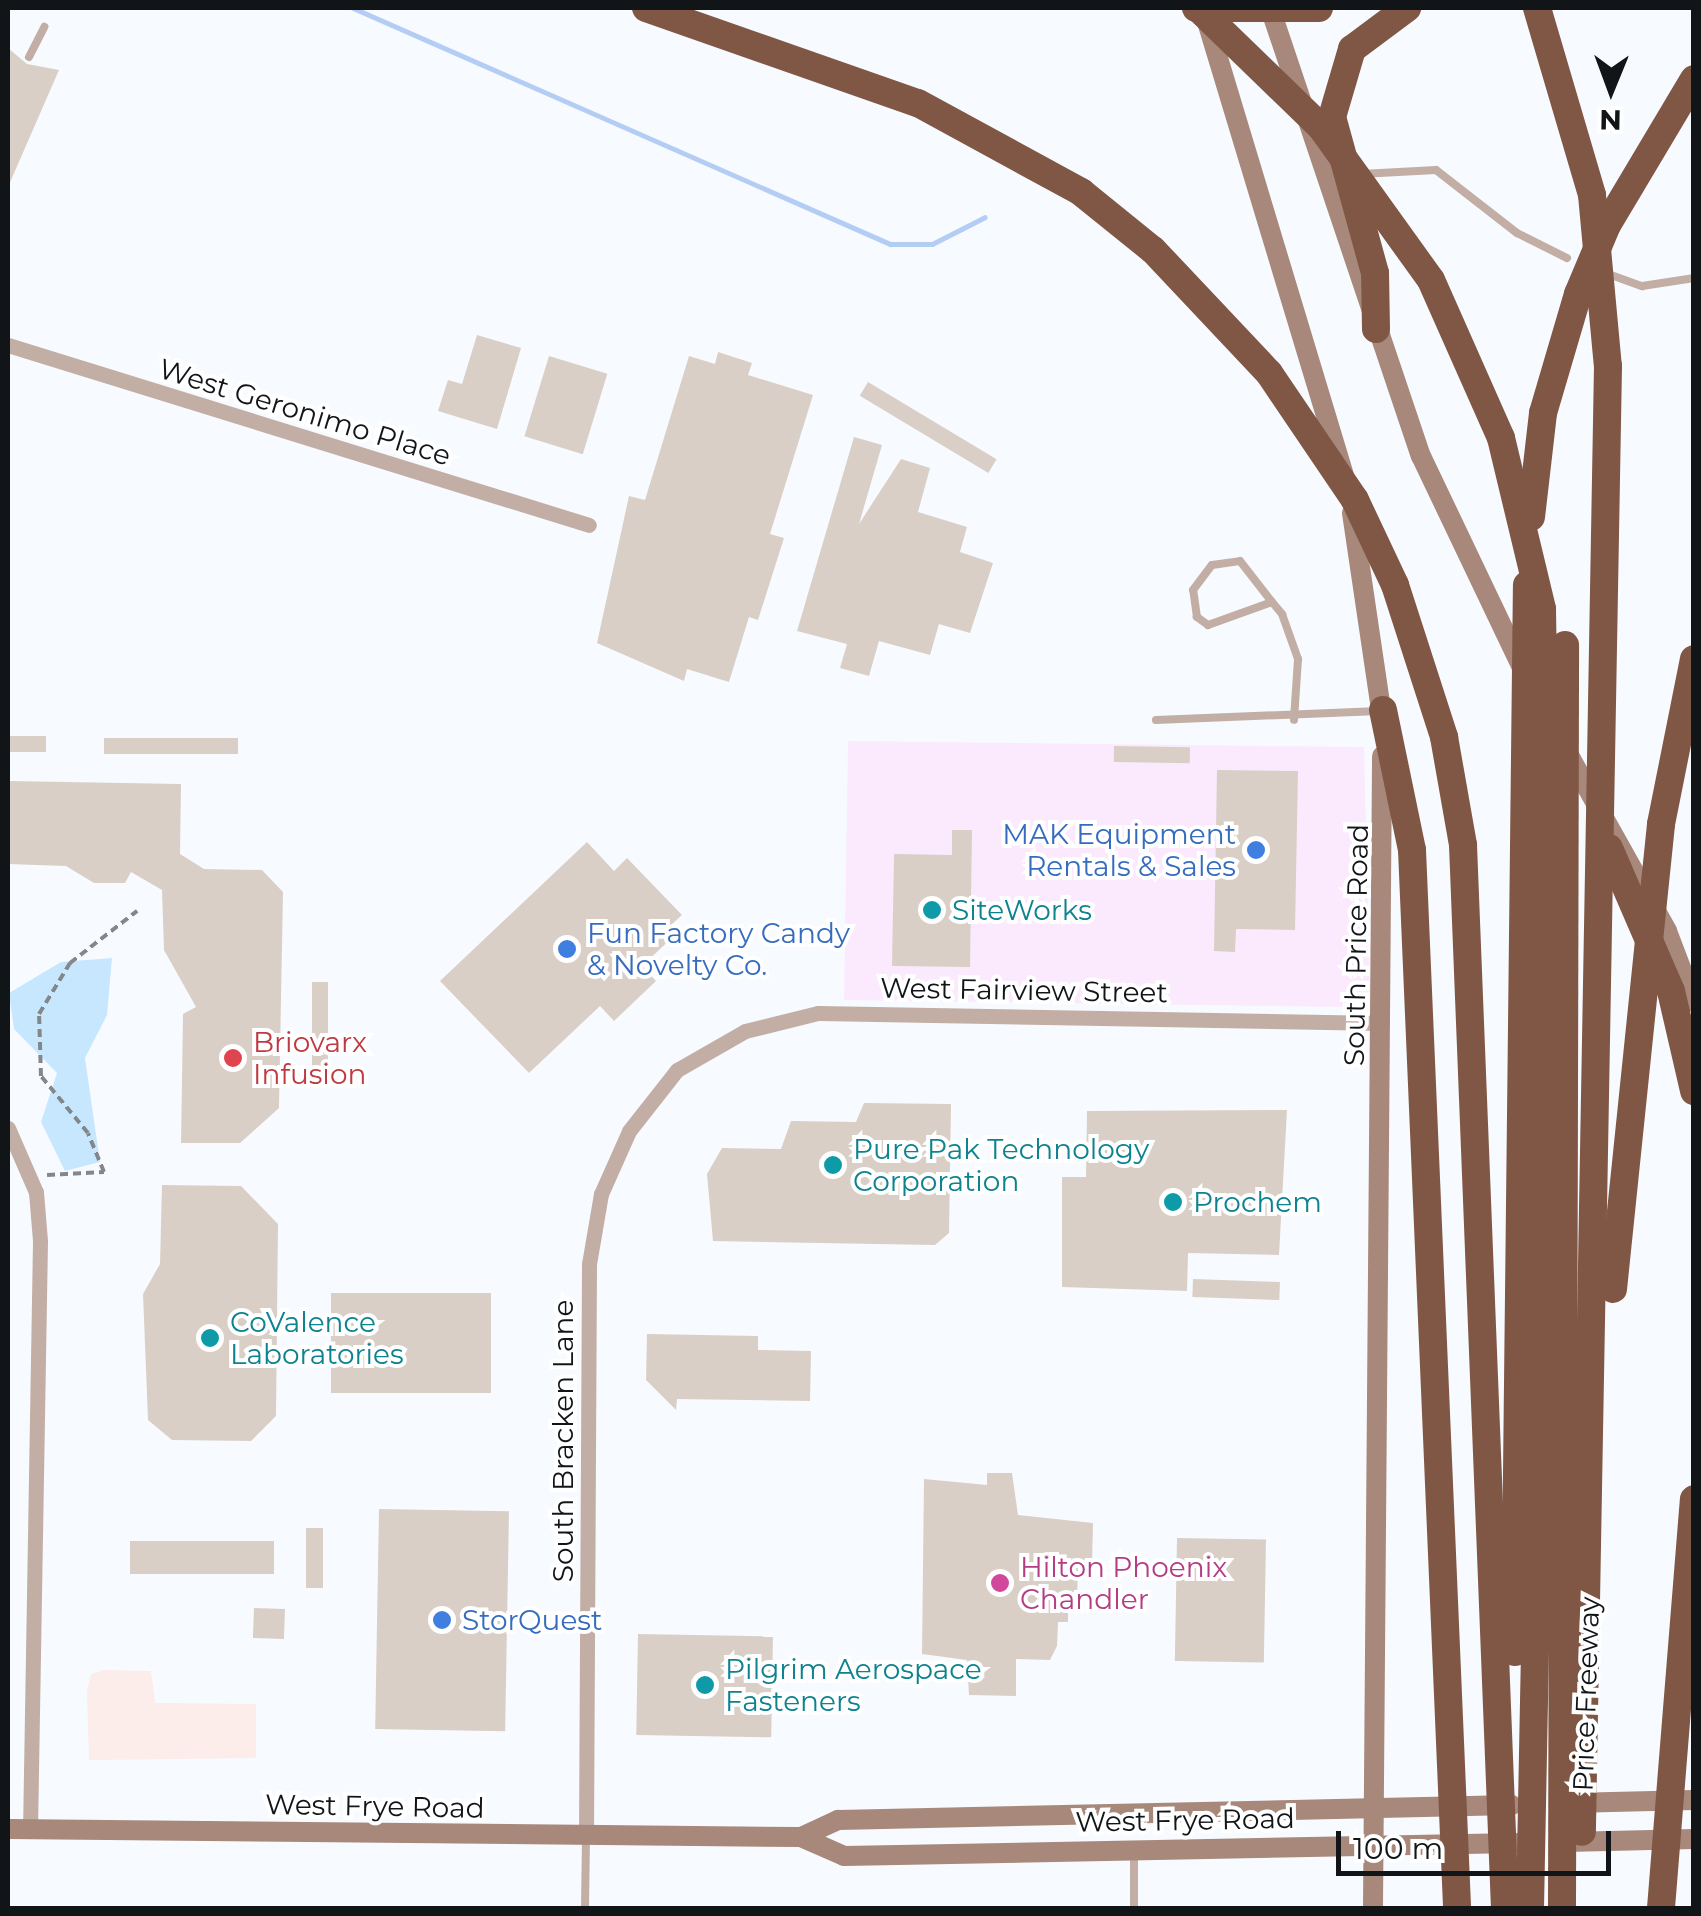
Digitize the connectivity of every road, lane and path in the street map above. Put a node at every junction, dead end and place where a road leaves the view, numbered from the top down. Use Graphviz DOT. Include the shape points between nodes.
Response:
graph roads {
  1 [pos="646,8"];
  2 [pos="1200,8"];
  3 [pos="1224,8"];
  4 [pos="1270,8"];
  5 [pos="1318,8"];
  6 [pos="1407,8"];
  7 [pos="1537,8"];
  8 [pos="44,27"];
  9 [pos="29,57"];
  10 [pos="1694,79"];
  11 [pos="1346,176"];
  12 [pos="1568,258"];
  13 [pos="1611,275"];
  14 [pos="1694,278"];
  15 [pos="1376,329"];
  16 [pos="8,346"];
  17 [pos="590,524"];
  18 [pos="1272,602"];
  19 [pos="1694,658"];
  20 [pos="1384,710"];
  21 [pos="1156,720"];
  22 [pos="1294,720"];
  23 [pos="1550,722"];
  24 [pos="1559,788"];
  25 [pos="137,910"];
  26 [pos="1694,1002"];
  27 [pos="1382,1023"];
  28 [pos="677,1070"];
  29 [pos="1694,1091"];
  30 [pos="8,1128"];
  31 [pos="30,1176"];
  32 [pos="1593,1480"];
  33 [pos="1694,1499"];
  34 [pos="1694,1800"];
  35 [pos="1373,1808"];
  36 [pos="1133,1814"];
  37 [pos="8,1829"];
  38 [pos="30,1830"];
  39 [pos="586,1836"];
  40 [pos="801,1837"];
  41 [pos="1694,1839"];
  42 [pos="1373,1845"];
  43 [pos="1134,1848"];
  44 [pos="585,1908"];
  45 [pos="1134,1908"];
  46 [pos="1373,1908"];
  47 [pos="1458,1908"];
  48 [pos="1505,1908"];
  49 [pos="1517,1908"];
  50 [pos="1530,1908"];
  51 [pos="1562,1908"];
  52 [pos="1580,1908"];
  53 [pos="1662,1908"];
  1 -- 48 [label="highway" via="978,131 1082,192 1213,310 1294,406 1355,500 1420,652 1452,774 1467,902"];
  2 -- 4 [label="highway"];
  2 -- 20 [label="main road, South Price Road" via="1331,416"];
  2 -- 24 [label="highway" via="1280,82 1363,177 1462,338 1534,564"];
  3 -- 24 [label="highway" via="1368,156 1478,329 1552,556"];
  4 -- 5 [label="highway"];
  4 -- 15 [label="main road"];
  6 -- 11 [label="highway" via="1368,32 1340,70 1332,117"];
  7 -- 32 [label="highway" via="1592,195 1609,400"];
  8 -- 9 [label="lane"];
  10 -- 49 [label="highway" via="1607,225 1578,294 1543,413 1533,498 1521,822"];
  11 -- 12 [label="lane" via="1402,165 1436,170 1517,234"];
  11 -- 15 [label="highway" via="1375,273"];
  13 -- 14 [label="lane" via="1642,286"];
  15 -- 23 [label="main road" via="1460,550"];
  16 -- 17 [label="street, West Geronimo Place"];
  18 -- 18 [label="lane" via="1240,562 1212,564 1194,590 1197,617 1208,625"];
  18 -- 22 [label="lane" via="1294,632"];
  19 -- 32 [label="highway" via="1676,719"];
  20 -- 22 [label="lane"];
  20 -- 27 [label="main road, South Price Road"];
  20 -- 47 [label="highway" via="1412,850"];
  21 -- 22 [label="lane"];
  23 -- 26 [label="main road" via="1667,931"];
  23 -- 29 [label="highway" via="1656,949"];
  24 -- 50 [label="highway"];
  24 -- 51 [label="highway"];
  25 -- 31 [label="path" via="70,962 39,1014 41,1076 88,1133 104,1172"];
  27 -- 28 [label="street, West Fairview Street" via="818,1013 744,1031"];
  27 -- 35 [label="main road, South Price Road"];
  28 -- 39 [label="street, South Bracken Lane" via="629,1131 601,1194 589,1264"];
  30 -- 31 [label="street"];
  31 -- 38 [label="street" via="40,1241"];
  32 -- 52 [label="highway, Price Freeway"];
  33 -- 53 [label="highway"];
  34 -- 35 [label="main road, West Frye Road"];
  35 -- 36 [label="main road, West Frye Road"];
  35 -- 42 [label="main road, South Price Road"];
  36 -- 40 [label="main road, West Frye Road" via="838,1820"];
  36 -- 43 [label="main road"];
  37 -- 38 [label="main road, West Frye Road"];
  38 -- 39 [label="main road, West Frye Road"];
  39 -- 40 [label="main road, West Frye Road"];
  39 -- 44 [label="lane"];
  40 -- 43 [label="main road, West Frye Road" via="844,1856"];
  41 -- 42 [label="main road, West Frye Road"];
  42 -- 43 [label="main road, West Frye Road"];
  42 -- 46 [label="main road, South Price Road"];
  43 -- 45 [label="lane"];
}
